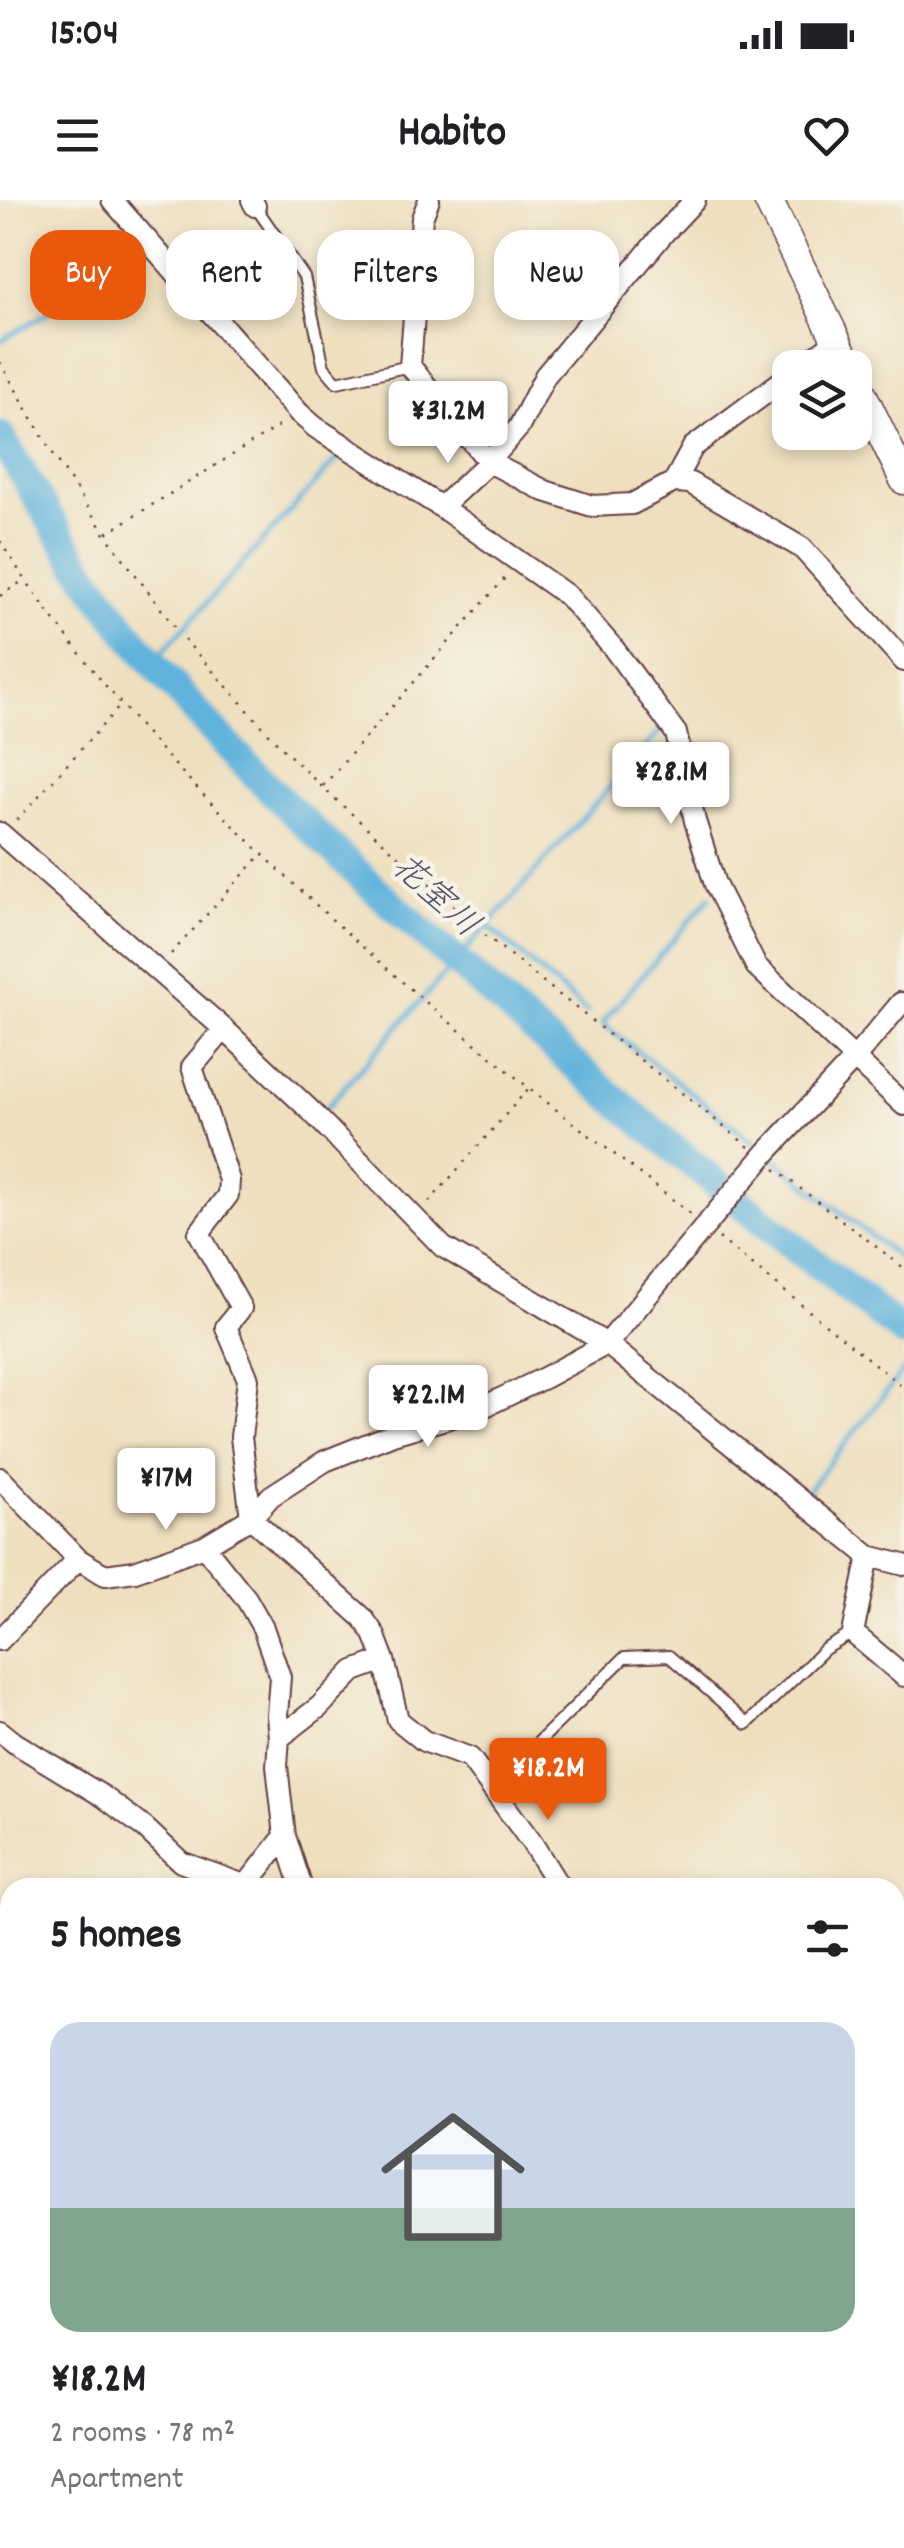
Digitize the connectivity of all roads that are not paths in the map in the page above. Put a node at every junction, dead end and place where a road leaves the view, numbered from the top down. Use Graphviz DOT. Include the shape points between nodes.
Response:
graph roads {
  1 [pos="112,200"];
  2 [pos="429,200"];
  3 [pos="695,200"];
  4 [pos="768,200"];
  5 [pos="253,203"];
  6 [pos="836,340"];
  7 [pos="823,350"];
  8 [pos="841,350"];
  9 [pos="410,366"];
  10 [pos="772,389"];
  11 [pos="872,413"];
  12 [pos="489,462"];
  13 [pos="904,480"];
  14 [pos="674,482"];
  15 [pos="441,507"];
  16 [pos="904,661"];
  17 [pos="1,836"];
  18 [pos="904,1004"];
  19 [pos="224,1029"];
  20 [pos="854,1059"];
  21 [pos="904,1106"];
  22 [pos="607,1344"];
  23 [pos="0,1478"];
  24 [pos="251,1518"];
  25 [pos="204,1546"];
  26 [pos="870,1556"];
  27 [pos="78,1559"];
  28 [pos="904,1566"];
  29 [pos="853,1634"];
  30 [pos="0,1640"];
  31 [pos="384,1660"];
  32 [pos="904,1676"];
  33 [pos="0,1731"];
  34 [pos="279,1738"];
  35 [pos="493,1787"];
  36 [pos="286,1836"];
  37 [pos="224,1878"];
  38 [pos="255,1878"];
  39 [pos="299,1878"];
  40 [pos="553,1878"];
  1 -- 15 [label="street" via="299,413"];
  2 -- 9 [label="street"];
  3 -- 12 [label="street" via="554,364 519,427"];
  4 -- 6 [label="main road"];
  5 -- 9 [label="lane" via="304,277 324,367 336,382"];
  6 -- 7 [label="street"];
  6 -- 8 [label="main road"];
  9 -- 12 [label="street"];
  10 -- 14 [label="street" via="694,448"];
  11 -- 13 [label="main road"];
  12 -- 14 [label="street" via="544,491 592,506 632,504"];
  12 -- 15 [label="street"];
  14 -- 16 [label="street" via="690,483 802,548"];
  15 -- 20 [label="street" via="568,596 614,648 676,734 715,884 756,966"];
  17 -- 19 [label="street"];
  18 -- 20 [label="street"];
  19 -- 22 [label="street" via="443,1246"];
  19 -- 24 [label="street" via="192,1067 229,1180 228,1195 199,1232 241,1308 226,1327 248,1379 241,1437"];
  20 -- 21 [label="street"];
  20 -- 22 [label="street"];
  22 -- 24 [label="street" via="477,1410 325,1461"];
  22 -- 26 [label="street"];
  23 -- 27 [label="street"];
  24 -- 25 [label="street"];
  24 -- 31 [label="street" via="363,1618"];
  25 -- 27 [label="street" via="135,1571 105,1574"];
  25 -- 34 [label="street" via="263,1628 280,1678"];
  26 -- 28 [label="street"];
  26 -- 29 [label="street"];
  27 -- 30 [label="street"];
  29 -- 32 [label="street"];
  29 -- 35 [label="lane" via="825,1648 747,1724 668,1656 624,1658"];
  31 -- 34 [label="street" via="354,1672"];
  31 -- 35 [label="street" via="398,1720 424,1741 470,1758"];
  33 -- 37 [label="street" via="104,1796 181,1862"];
  34 -- 36 [label="street"];
  35 -- 40 [label="street"];
  36 -- 38 [label="street"];
  36 -- 39 [label="street"];
}
